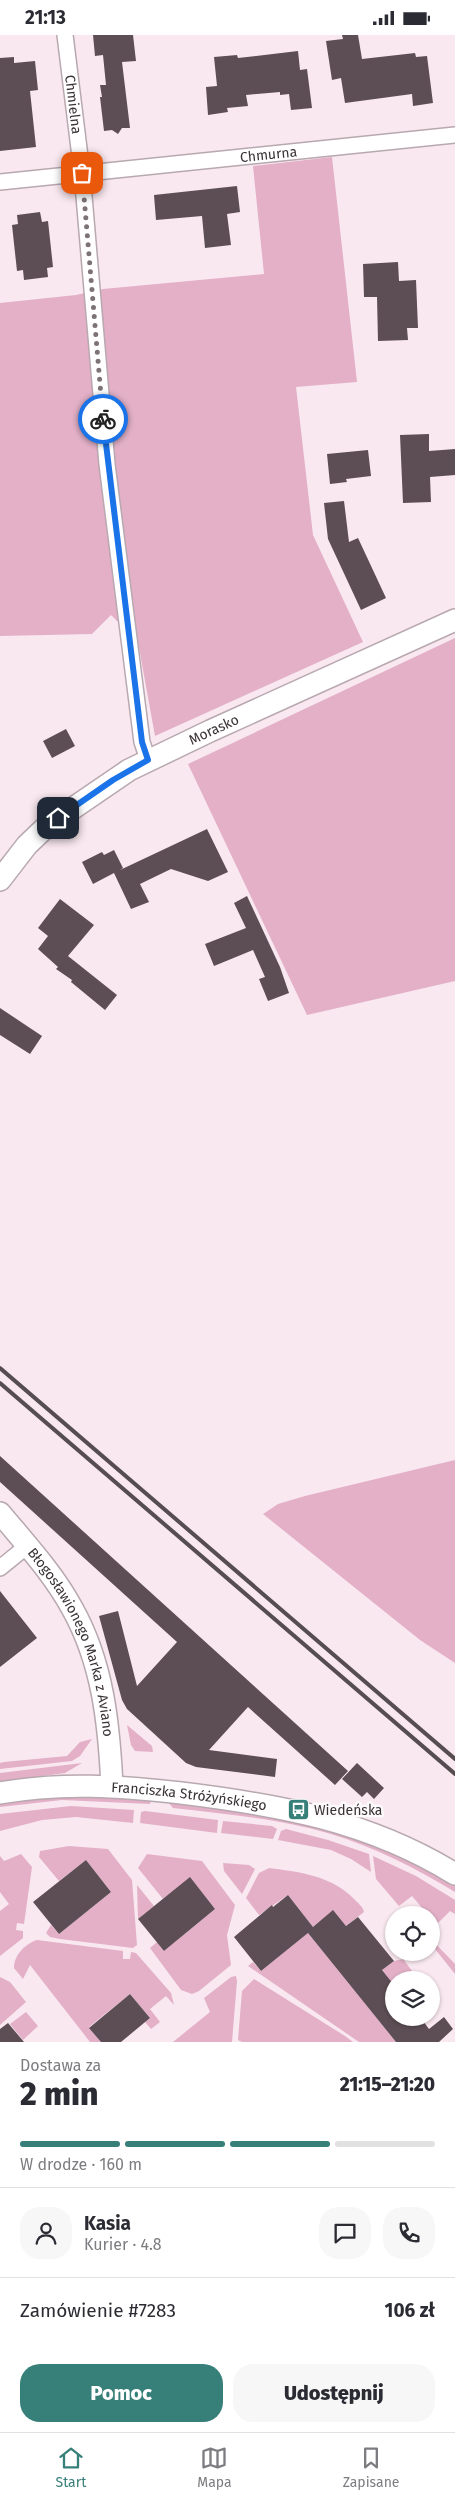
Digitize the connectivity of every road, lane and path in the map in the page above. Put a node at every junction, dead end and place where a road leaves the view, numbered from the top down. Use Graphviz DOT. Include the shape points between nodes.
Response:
graph roads {
  1 [pos="65,35"];
  2 [pos="455,135"];
  3 [pos="82,173"];
  4 [pos="0,182"];
  5 [pos="455,620"];
  6 [pos="148,760"];
  7 [pos="0,880"];
  8 [pos="0,1513"];
  9 [pos="27,1546"];
  10 [pos="0,1568"];
  11 [pos="112,1786"];
  12 [pos="0,1793"];
  13 [pos="455,1875"];
  1 -- 3 [label="street, Chmielna"];
  2 -- 3 [label="street, Chmurna"];
  3 -- 4 [label="street, Chmurna"];
  3 -- 6 [label="street, Chmielna" via="107,464 142,742"];
  5 -- 6 [label="street, Morasko"];
  6 -- 7 [label="street, Morasko" via="47,826 27,845"];
  8 -- 9 [label="street, Błogosławionego Marka z Aviano"];
  9 -- 10 [label="street"];
  9 -- 11 [label="street, Błogosławionego Marka z Aviano" via="72,1607 88,1642 101,1680"];
  11 -- 12 [label="street, Franciszka Stróżyńskiego" via="69,1785"];
  11 -- 13 [label="street, Franciszka Stróżyńskiego" via="272,1805 322,1816 377,1835"];
}
